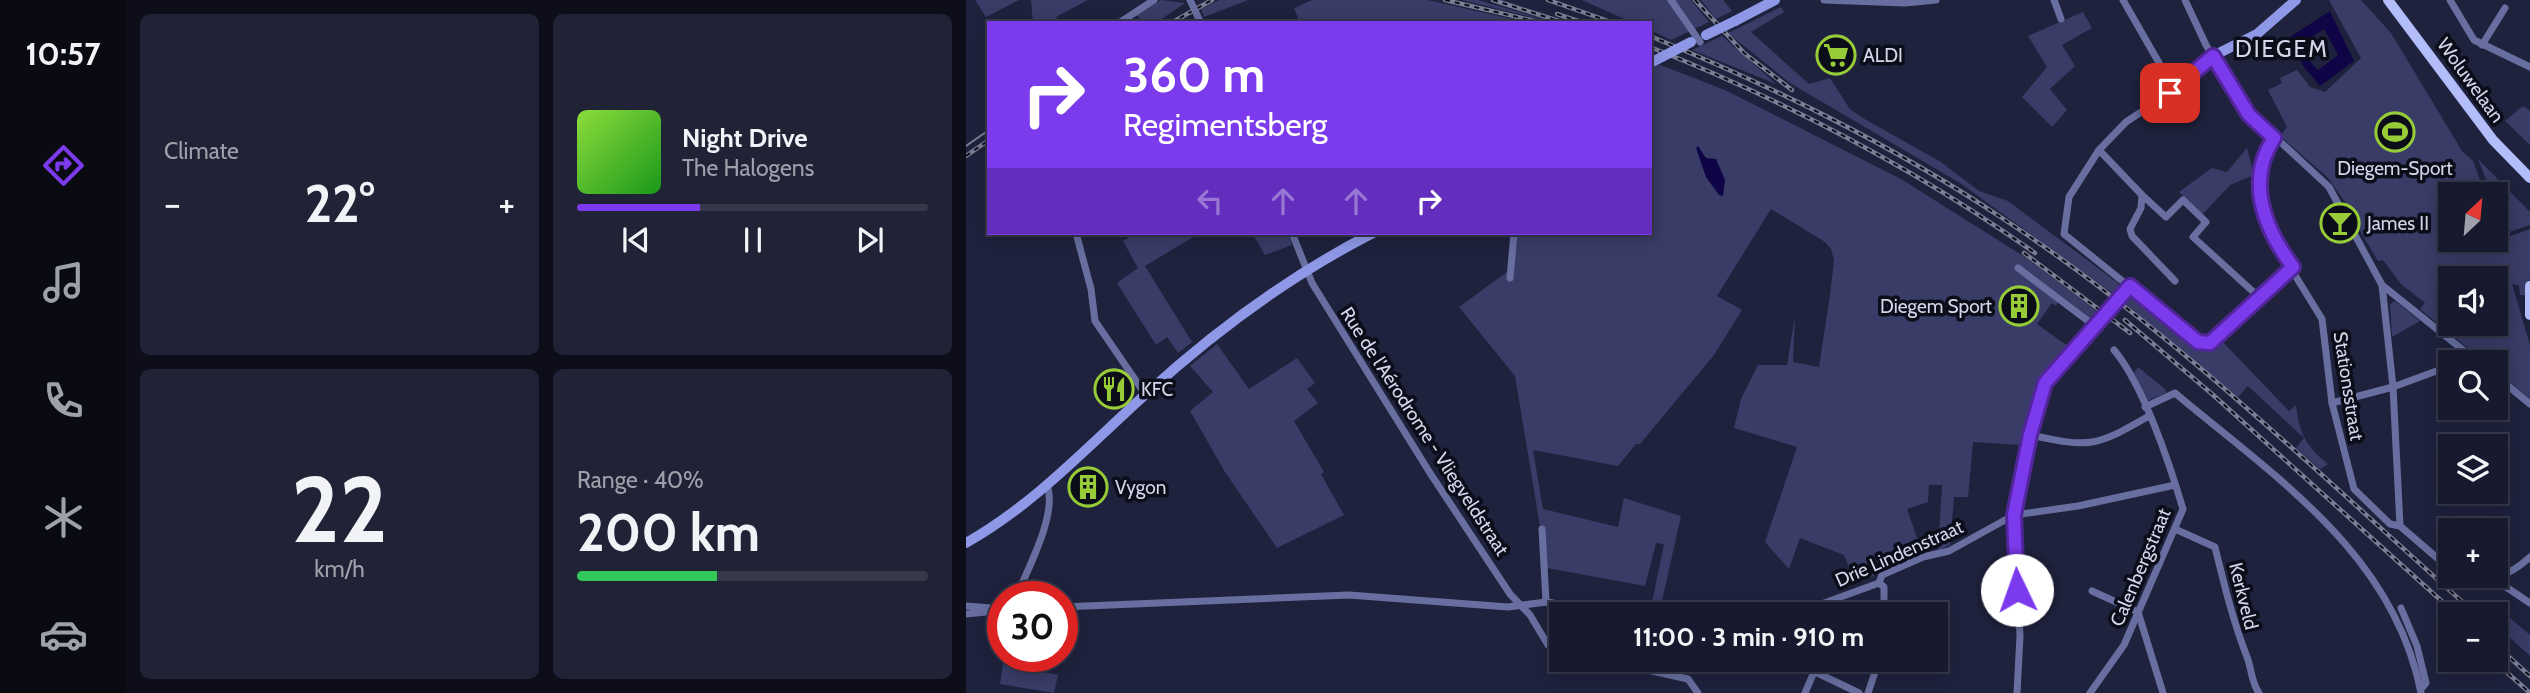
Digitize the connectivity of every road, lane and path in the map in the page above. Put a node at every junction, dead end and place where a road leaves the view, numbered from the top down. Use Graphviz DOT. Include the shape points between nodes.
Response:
graph roads {
  1 [pos="1154,0"];
  2 [pos="1190,0"];
  3 [pos="1671,0"];
  4 [pos="1775,0"];
  5 [pos="1824,0"];
  6 [pos="1936,0"];
  7 [pos="2054,0"];
  8 [pos="2123,0"];
  9 [pos="2185,0"];
  10 [pos="2296,0"];
  11 [pos="2388,0"];
  12 [pos="2450,0"];
  13 [pos="2504,8"];
  14 [pos="2061,19"];
  15 [pos="1122,21"];
  16 [pos="1200,21"];
  17 [pos="1697,37"];
  18 [pos="2482,45"];
  19 [pos="2213,56"];
  20 [pos="1652,62"];
  21 [pos="2530,66"];
  22 [pos="2174,89"];
  23 [pos="2274,138"];
  24 [pos="2099,150"];
  25 [pos="2530,178"];
  26 [pos="2142,195"];
  27 [pos="1077,235"];
  28 [pos="1293,235"];
  29 [pos="1370,235"];
  30 [pos="1514,235"];
  31 [pos="2293,267"];
  32 [pos="2018,268"];
  33 [pos="1307,272"];
  34 [pos="1510,278"];
  35 [pos="2175,281"];
  36 [pos="2382,285"];
  37 [pos="2130,286"];
  38 [pos="2530,286"];
  39 [pos="2260,298"];
  40 [pos="2530,315"];
  41 [pos="2096,327"];
  42 [pos="2114,350"];
  43 [pos="2463,350"];
  44 [pos="2438,370"];
  45 [pos="2508,386"];
  46 [pos="2393,387"];
  47 [pos="1145,394"];
  48 [pos="2332,403"];
  49 [pos="2530,404"];
  50 [pos="2144,407"];
  51 [pos="2149,416"];
  52 [pos="2030,435"];
  53 [pos="2175,485"];
  54 [pos="1047,486"];
  55 [pos="2014,515"];
  56 [pos="2400,526"];
  57 [pos="1542,529"];
  58 [pos="2175,529"];
  59 [pos="966,543"];
  60 [pos="2530,557"];
  61 [pos="2438,559"];
  62 [pos="2508,573"];
  63 [pos="1023,581"];
  64 [pos="1879,583"];
  65 [pos="2508,588"];
  66 [pos="2092,591"];
  67 [pos="1546,602"];
  68 [pos="1549,602"];
  69 [pos="1827,602"];
  70 [pos="1884,602"];
  71 [pos="2530,603"];
  72 [pos="1521,604"];
  73 [pos="966,606"];
  74 [pos="1078,606"];
  75 [pos="2401,608"];
  76 [pos="987,609"];
  77 [pos="987,611"];
  78 [pos="2138,612"];
  79 [pos="966,614"];
  80 [pos="1549,645"];
  81 [pos="1657,672"];
  82 [pos="1814,672"];
  83 [pos="1876,672"];
  84 [pos="2421,691"];
  85 [pos="1699,693"];
  86 [pos="1805,693"];
  87 [pos="1859,693"];
  88 [pos="1868,693"];
  89 [pos="2017,693"];
  90 [pos="2090,693"];
  91 [pos="2163,693"];
  92 [pos="2259,693"];
  1 -- 15 [label="street"];
  2 -- 16 [label="street, bridge"];
  3 -- 17 [label="street"];
  4 -- 17 [label="main road, bridge"];
  5 -- 6 [label="street"];
  7 -- 14 [label="street"];
  8 -- 22 [label="street"];
  9 -- 19 [label="street"];
  10 -- 19 [label="main road" via="2257,34"];
  11 -- 25 [label="main road, Woluwelaan" via="2493,140"];
  12 -- 18 [label="street" via="2469,35"];
  13 -- 18 [label="street"];
  17 -- 20 [label="main road, bridge"];
  18 -- 21 [label="street"];
  19 -- 22 [label="street"];
  19 -- 23 [label="street" via="2249,115"];
  22 -- 24 [label="street" via="2126,122"];
  23 -- 31 [label="street, Stationsstraat" via="2263,158 2260,185 2269,233"];
  23 -- 36 [label="street" via="2333,193"];
  24 -- 26 [label="street"];
  24 -- 37 [label="street" via="2069,197 2064,234"];
  26 -- 35 [label="street" via="2130,229 2132,236"];
  26 -- 39 [label="street" via="2166,217 2183,200 2206,222 2193,237"];
  27 -- 47 [label="street" via="1095,321"];
  28 -- 33 [label="street, Rue de l'Aérodrome - Vliegveldstraat"];
  29 -- 33 [label="main road"];
  30 -- 34 [label="street"];
  31 -- 39 [label="street"];
  31 -- 48 [label="street, Stationsstraat" via="2322,318"];
  32 -- 41 [label="street"];
  33 -- 47 [label="main road" via="1231,323"];
  33 -- 72 [label="street, Rue de l'Aérodrome - Vliegveldstraat" via="1430,473"];
  36 -- 43 [label="street"];
  36 -- 46 [label="street"];
  37 -- 39 [label="street" via="2198,342 2210,343"];
  37 -- 41 [label="street, bridge"];
  38 -- 40 [label="main road"];
  41 -- 52 [label="street" via="2045,383"];
  42 -- 50 [label="street, Calenbergstraat"];
  44 -- 46 [label="street"];
  45 -- 49 [label="street"];
  46 -- 48 [label="street"];
  46 -- 56 [label="street"];
  47 -- 54 [label="main road"];
  48 -- 56 [label="street, Stationsstraat" via="2354,489 2390,524"];
  50 -- 51 [label="street, Calenbergstraat"];
  50 -- 84 [label="street" via="2175,393 2352,548 2384,594"];
  51 -- 52 [label="street" via="2104,442"];
  51 -- 53 [label="street, Calenbergstraat"];
  52 -- 55 [label="street"];
  53 -- 55 [label="street"];
  53 -- 58 [label="street, Calenbergstraat" via="2183,509"];
  54 -- 59 [label="main road" via="1005,520"];
  54 -- 63 [label="street" via="1040,541"];
  55 -- 64 [label="street, Drie Lindenstraat" via="1949,551 1882,575"];
  55 -- 89 [label="street" via="2020,636"];
  56 -- 61 [label="street, Stationsstraat"];
  57 -- 67 [label="street"];
  58 -- 78 [label="street, Calenbergstraat"];
  58 -- 92 [label="street, Kerkveld" via="2215,547 2238,641"];
  60 -- 62 [label="street"];
  64 -- 69 [label="street, Drie Lindenstraat"];
  64 -- 70 [label="street" via="1884,587"];
  65 -- 71 [label="street"];
  66 -- 78 [label="street"];
  67 -- 68 [label="street"];
  67 -- 72 [label="street"];
  72 -- 74 [label="street" via="1508,607 1349,595"];
  72 -- 80 [label="street, Rue de l'Aérodrome - Vliegveldstraat"];
  73 -- 76 [label="street"];
  75 -- 84 [label="street" via="2423,668 2426,682"];
  77 -- 79 [label="street"];
  78 -- 90 [label="street, Calenbergstraat" via="2124,645"];
  78 -- 91 [label="street"];
  81 -- 85 [label="street" via="1688,679"];
  82 -- 86 [label="street"];
  82 -- 87 [label="street"];
  83 -- 88 [label="street"];
}
